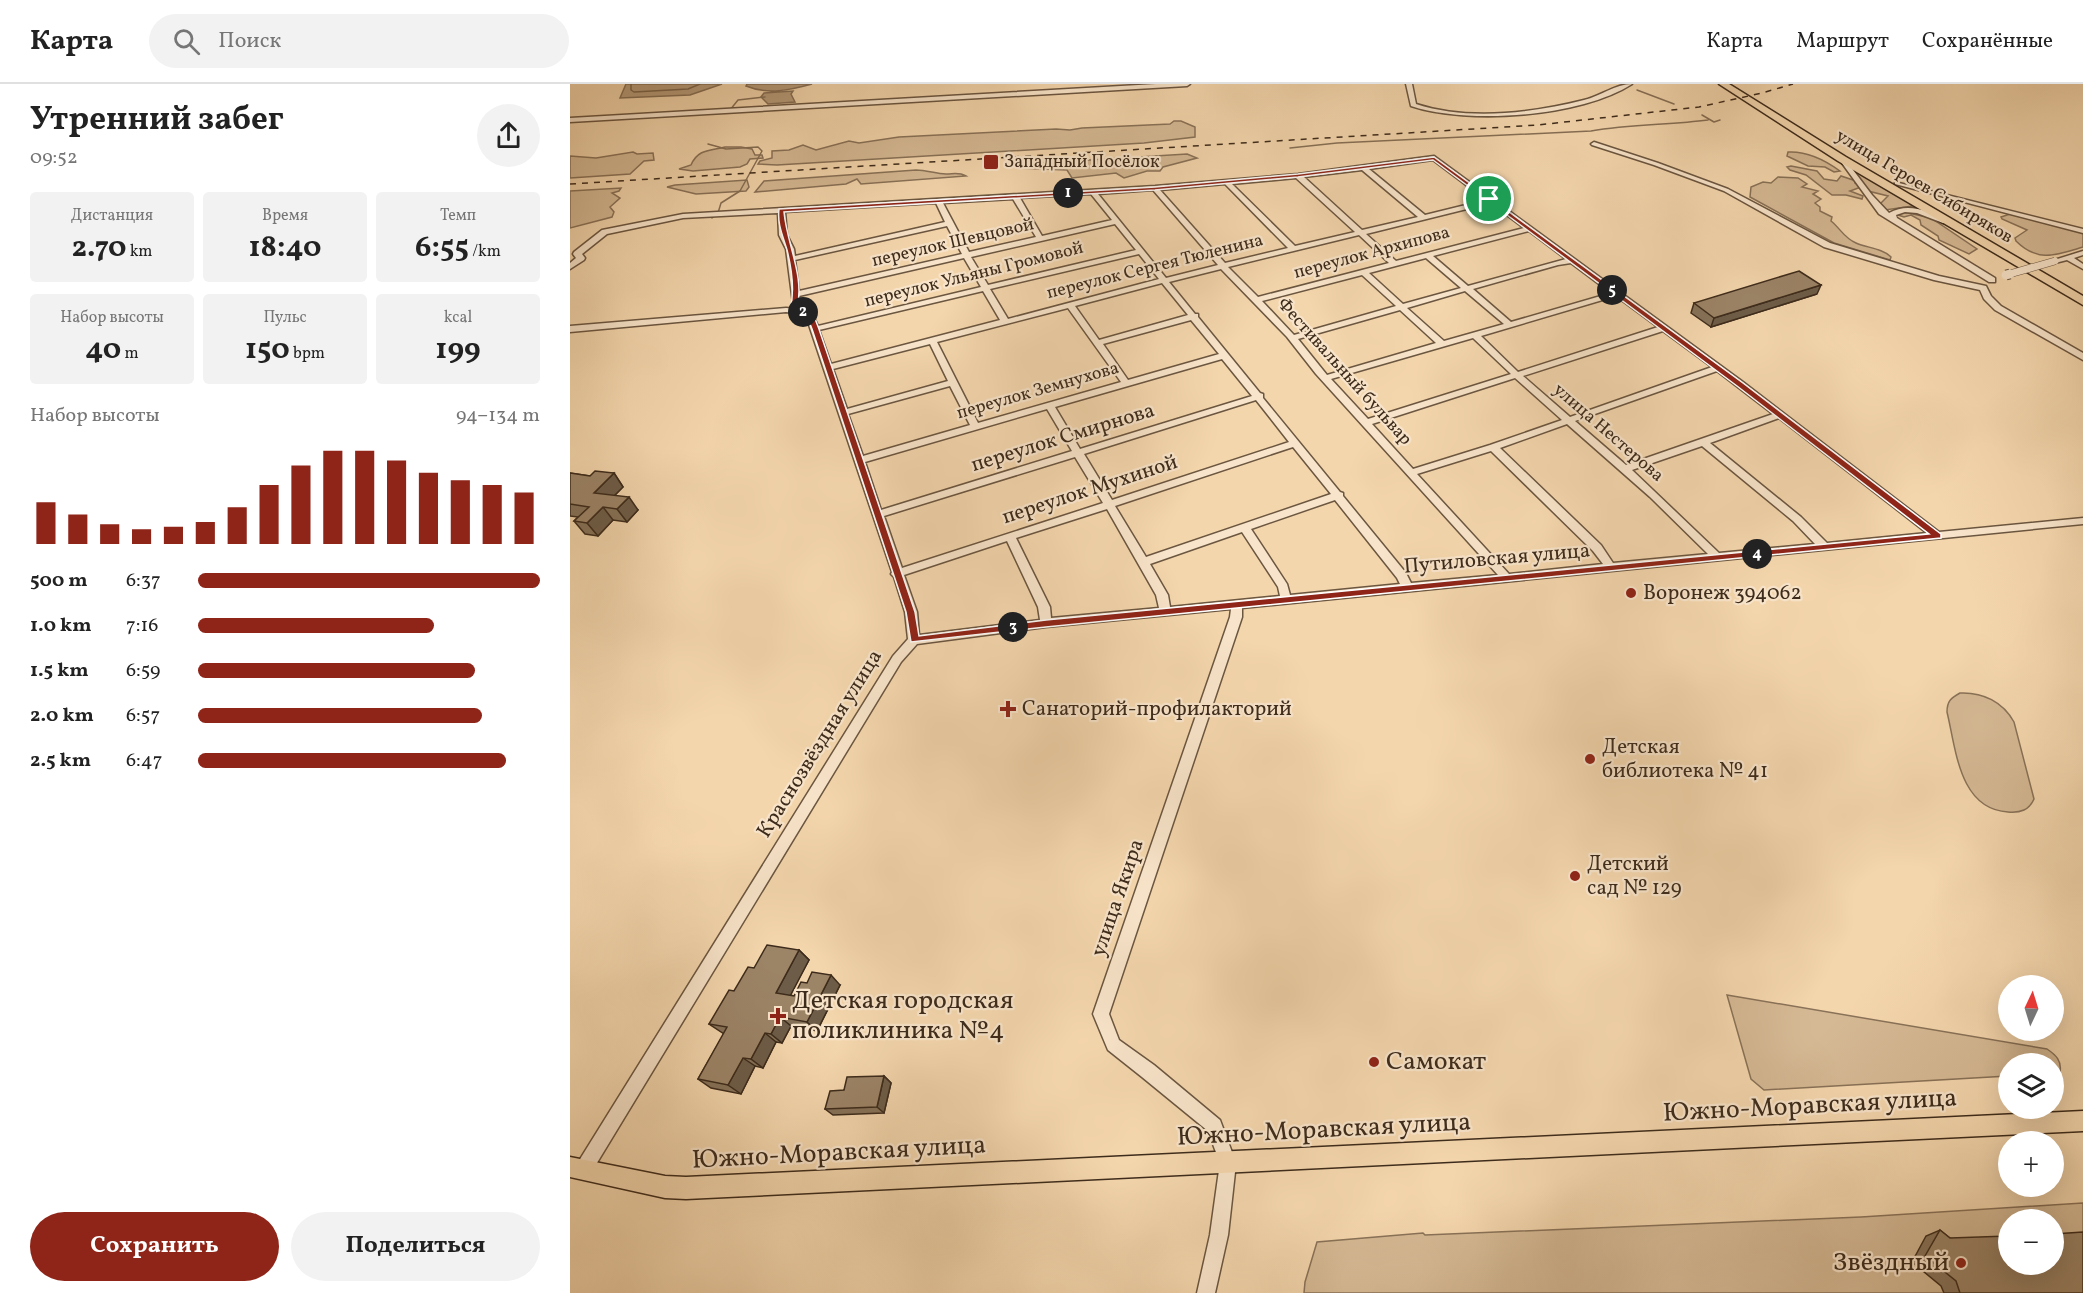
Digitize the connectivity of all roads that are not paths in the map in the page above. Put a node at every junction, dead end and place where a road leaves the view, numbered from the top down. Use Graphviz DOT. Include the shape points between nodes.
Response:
graph roads {
  1 [pos="1187,84"];
  2 [pos="1408,84"];
  3 [pos="1629,84"];
  4 [pos="1723,84"];
  5 [pos="1735,84"];
  6 [pos="1753,99"];
  7 [pos="570,120"];
  8 [pos="1594,144"];
  9 [pos="1842,159"];
  10 [pos="1364,168"];
  11 [pos="1298,176"];
  12 [pos="1227,182"];
  13 [pos="1897,183"];
  14 [pos="1155,188"];
  15 [pos="1093,192"];
  16 [pos="1015,196"];
  17 [pos="938,200"];
  18 [pos="1491,201"];
  19 [pos="781,210"];
  20 [pos="1422,216"];
  21 [pos="1116,221"];
  22 [pos="1894,221"];
  23 [pos="949,223"];
  24 [pos="1948,223"];
  25 [pos="1529,229"];
  26 [pos="2083,231"];
  27 [pos="1360,232"];
  28 [pos="1040,238"];
  29 [pos="1293,249"];
  30 [pos="1140,250"];
  31 [pos="2083,253"];
  32 [pos="966,255"];
  33 [pos="1427,255"];
  34 [pos="2068,257"];
  35 [pos="790,259"];
  36 [pos="1571,261"];
  37 [pos="1395,264"];
  38 [pos="1223,266"];
  39 [pos="570,267"];
  40 [pos="2083,267"];
  41 [pos="1363,272"];
  42 [pos="1166,280"];
  43 [pos="1992,280"];
  44 [pos="985,288"];
  45 [pos="1983,288"];
  46 [pos="1466,289"];
  47 [pos="2083,291"];
  48 [pos="797,294"];
  49 [pos="1617,294"];
  50 [pos="1257,300"];
  51 [pos="2083,301"];
  52 [pos="1071,305"];
  53 [pos="1400,307"];
  54 [pos="798,311"];
  55 [pos="1195,316"];
  56 [pos="1005,321"];
  57 [pos="1510,325"];
  58 [pos="1664,328"];
  59 [pos="570,329"];
  60 [pos="815,329"];
  61 [pos="1475,335"];
  62 [pos="1292,338"];
  63 [pos="932,340"];
  64 [pos="1441,343"];
  65 [pos="1098,344"];
  66 [pos="1226,355"];
  67 [pos="2083,357"];
  68 [pos="827,368"];
  69 [pos="1718,368"];
  70 [pos="1518,376"];
  71 [pos="1326,378"];
  72 [pos="953,382"];
  73 [pos="1126,384"];
  74 [pos="1260,396"];
  75 [pos="1049,405"];
  76 [pos="843,412"];
  77 [pos="1779,415"];
  78 [pos="1570,419"];
  79 [pos="1366,423"];
  80 [pos="975,426"];
  81 [pos="1703,442"];
  82 [pos="1297,443"];
  83 [pos="1493,447"];
  84 [pos="1078,452"];
  85 [pos="859,460"];
  86 [pos="1626,469"];
  87 [pos="1412,472"];
  88 [pos="1339,495"];
  89 [pos="1109,504"];
  90 [pos="877,514"];
  91 [pos="2083,521"];
  92 [pos="1245,528"];
  93 [pos="1010,536"];
  94 [pos="1938,536"];
  95 [pos="1825,547"];
  96 [pos="1717,557"];
  97 [pos="1144,562"];
  98 [pos="1611,568"];
  99 [pos="896,574"];
  100 [pos="1507,578"];
  101 [pos="1407,587"];
  102 [pos="1286,600"];
  103 [pos="1237,604"];
  104 [pos="1166,612"];
  105 [pos="1046,623"];
  106 [pos="914,640"];
  107 [pos="2083,1121"];
  108 [pos="1228,1163"];
  109 [pos="577,1169"];
  110 [pos="1206,1293"];
  1 -- 7 [label="street"];
  2 -- 3 [label="street" via="1413,105 1423,110 1476,114 1573,104"];
  4 -- 6 [label="highway"];
  5 -- 6 [label="highway"];
  6 -- 9 [label="highway, улица Героев Сибиряков"];
  6 -- 13 [label="highway, улица Героев Сибиряков"];
  8 -- 45 [label="street" via="1726,190 1827,245"];
  9 -- 22 [label="street" via="1869,197"];
  9 -- 24 [label="highway, улица Героев Сибиряков"];
  10 -- 11 [label="street"];
  10 -- 18 [label="street" via="1434,159"];
  10 -- 20 [label="street"];
  11 -- 12 [label="street"];
  11 -- 27 [label="street"];
  12 -- 14 [label="street"];
  12 -- 29 [label="street"];
  13 -- 26 [label="street"];
  13 -- 47 [label="highway, улица Героев Сибиряков"];
  14 -- 15 [label="street"];
  14 -- 38 [label="street, Фестивальный бульвар"];
  15 -- 16 [label="street"];
  15 -- 21 [label="street"];
  16 -- 17 [label="street"];
  16 -- 28 [label="street"];
  17 -- 19 [label="street"];
  17 -- 23 [label="street"];
  18 -- 20 [label="street, переулок Сергея Тюленина"];
  18 -- 25 [label="street"];
  19 -- 35 [label="street"];
  19 -- 39 [label="street" via="683,216 605,232 577,254 581,258"];
  20 -- 27 [label="street, переулок Сергея Тюленина"];
  21 -- 28 [label="street, переулок Шевцовой"];
  21 -- 30 [label="street"];
  22 -- 24 [label="street" via="1892,214 1905,210"];
  22 -- 43 [label="street"];
  23 -- 32 [label="street"];
  23 -- 35 [label="street"];
  24 -- 51 [label="highway, улица Героев Сибиряков"];
  25 -- 33 [label="street, переулок Архипова"];
  25 -- 36 [label="street"];
  27 -- 29 [label="street, переулок Сергея Тюленина"];
  27 -- 37 [label="street"];
  28 -- 32 [label="street, переулок Шевцовой"];
  29 -- 38 [label="street, переулок Сергея Тюленина"];
  30 -- 42 [label="street"];
  30 -- 44 [label="street, переулок Ульяны Громовой"];
  31 -- 34 [label="street"];
  32 -- 44 [label="street"];
  32 -- 48 [label="street, переулок Шевцовой"];
  33 -- 37 [label="street, переулок Архипова"];
  33 -- 46 [label="street"];
  34 -- 40 [label="street"];
  34 -- 43 [label="street, bridge"];
  35 -- 48 [label="street"];
  36 -- 46 [label="street"];
  36 -- 49 [label="street"];
  37 -- 41 [label="street, переулок Архипова"];
  38 -- 42 [label="street, переулок Сергея Тюленина"];
  38 -- 50 [label="street, Фестивальный бульвар"];
  41 -- 50 [label="street, переулок Архипова"];
  41 -- 53 [label="street"];
  42 -- 52 [label="street, переулок Сергея Тюленина"];
  42 -- 55 [label="street"];
  43 -- 45 [label="street"];
  44 -- 56 [label="street"];
  44 -- 60 [label="street, переулок Ульяны Громовой"];
  45 -- 67 [label="street" via="1998,308"];
  46 -- 53 [label="street"];
  46 -- 57 [label="street"];
  48 -- 54 [label="street"];
  49 -- 57 [label="street"];
  49 -- 58 [label="street"];
  50 -- 62 [label="street, Фестивальный бульвар"];
  52 -- 56 [label="street, переулок Сергея Тюленина"];
  52 -- 65 [label="street"];
  53 -- 62 [label="street"];
  53 -- 64 [label="street"];
  54 -- 59 [label="street"];
  54 -- 60 [label="street" via="811,318"];
  55 -- 65 [label="street"];
  55 -- 66 [label="street"];
  56 -- 63 [label="street, переулок Сергея Тюленина"];
  57 -- 61 [label="street"];
  58 -- 69 [label="street"];
  58 -- 70 [label="street"];
  60 -- 68 [label="street"];
  61 -- 64 [label="street"];
  61 -- 70 [label="street, улица Нестерова"];
  62 -- 71 [label="street, Фестивальный бульвар"];
  63 -- 68 [label="street, переулок Сергея Тюленина"];
  63 -- 72 [label="street"];
  64 -- 71 [label="street"];
  65 -- 73 [label="street"];
  66 -- 73 [label="street, переулок Земнухова"];
  66 -- 74 [label="street"];
  68 -- 76 [label="street"];
  69 -- 77 [label="street"];
  69 -- 78 [label="street"];
  70 -- 78 [label="street, улица Нестерова"];
  70 -- 79 [label="street"];
  71 -- 79 [label="street, Фестивальный бульвар"];
  72 -- 76 [label="street"];
  72 -- 80 [label="street"];
  73 -- 75 [label="street, переулок Земнухова"];
  74 -- 82 [label="street"];
  74 -- 84 [label="street, переулок Смирнова"];
  75 -- 80 [label="street, переулок Земнухова"];
  75 -- 84 [label="street"];
  76 -- 85 [label="street"];
  77 -- 81 [label="street"];
  77 -- 94 [label="street"];
  78 -- 83 [label="street"];
  78 -- 86 [label="street, улица Нестерова"];
  79 -- 87 [label="street, Фестивальный бульвар"];
  80 -- 85 [label="street, переулок Земнухова"];
  81 -- 86 [label="street"];
  81 -- 95 [label="street"];
  82 -- 88 [label="street"];
  82 -- 89 [label="street, переулок Мухиной"];
  83 -- 87 [label="street"];
  83 -- 98 [label="street" via="1597,548"];
  84 -- 89 [label="street"];
  84 -- 90 [label="street, переулок Смирнова"];
  85 -- 90 [label="street"];
  86 -- 96 [label="street, улица Нестерова"];
  87 -- 100 [label="street, Фестивальный бульвар"];
  88 -- 92 [label="street"];
  88 -- 101 [label="street"];
  89 -- 93 [label="street, переулок Мухиной"];
  89 -- 97 [label="street"];
  90 -- 99 [label="street"];
  91 -- 94 [label="street, Путиловская улица"];
  92 -- 97 [label="street"];
  92 -- 102 [label="street" via="1283,587"];
  93 -- 99 [label="street, переулок Мухиной"];
  93 -- 105 [label="street" via="1044,607"];
  94 -- 95 [label="street, Путиловская улица"];
  95 -- 96 [label="street, Путиловская улица"];
  96 -- 98 [label="street, Путиловская улица"];
  97 -- 104 [label="street" via="1162,595"];
  98 -- 100 [label="street, Путиловская улица"];
  99 -- 106 [label="street" via="911,612"];
  100 -- 101 [label="street, Путиловская улица"];
  101 -- 102 [label="street, Путиловская улица"];
  102 -- 103 [label="street, Путиловская улица"];
  103 -- 104 [label="street, Путиловская улица"];
  103 -- 108 [label="street, улица Якира" via="1215,683 1101,1014 1113,1045 1214,1126"];
  104 -- 105 [label="street, Путиловская улица"];
  105 -- 106 [label="street, Путиловская улица"];
  106 -- 109 [label="street, Краснозвёздная улица" via="892,668"];
  107 -- 108 [label="main road, Южно-Моравская улица"];
  108 -- 109 [label="main road, Южно-Моравская улица" via="686,1188"];
  108 -- 110 [label="street" via="1219,1235"];
}
